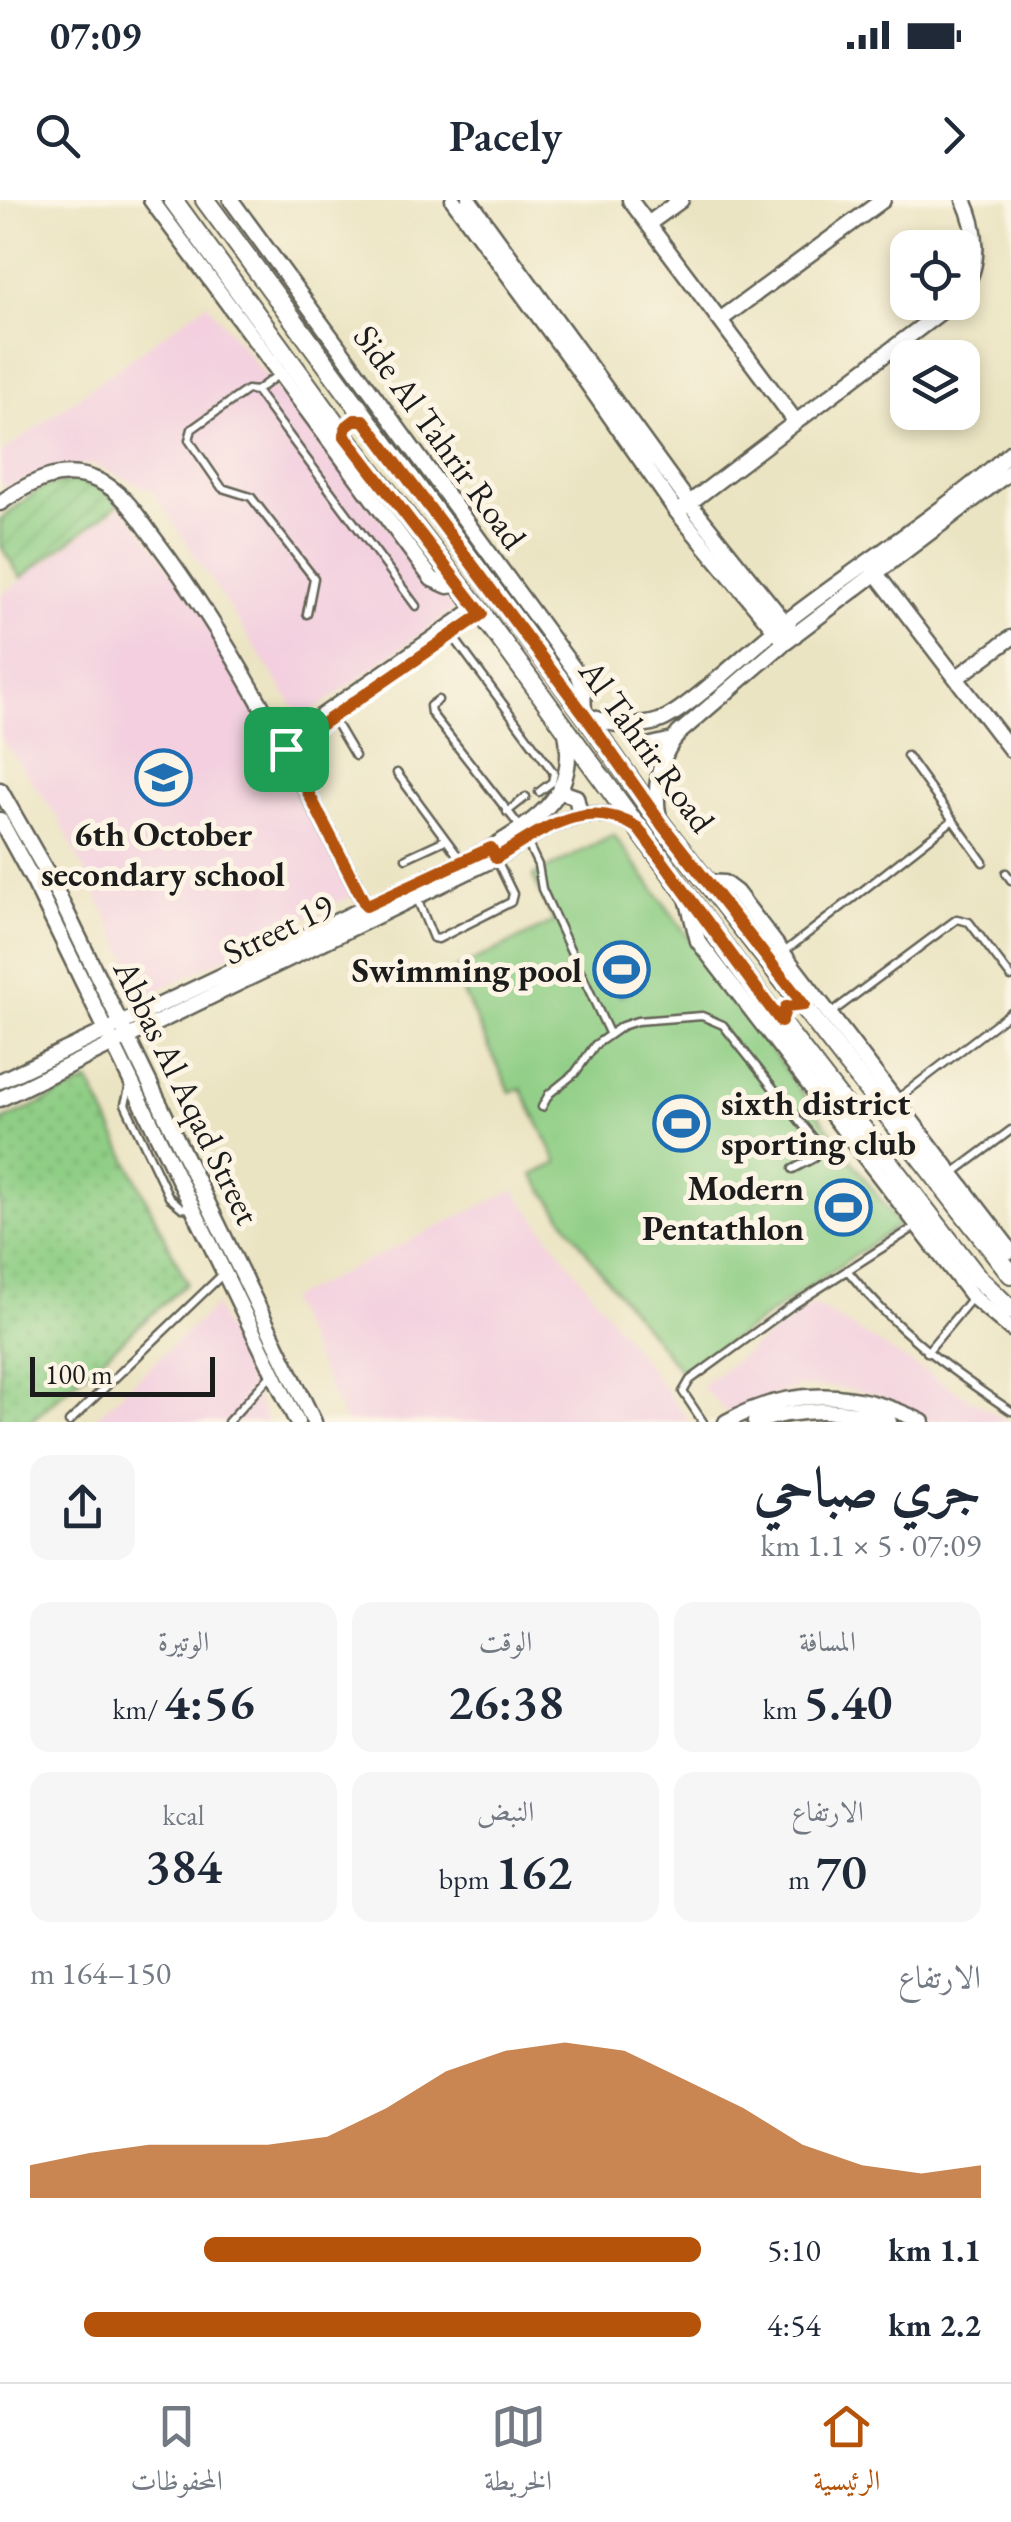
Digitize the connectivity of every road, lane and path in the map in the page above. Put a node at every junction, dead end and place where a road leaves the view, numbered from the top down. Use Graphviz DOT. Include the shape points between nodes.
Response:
graph roads {
  1 [pos="151,200"];
  2 [pos="173,200"];
  3 [pos="204,200"];
  4 [pos="231,200"];
  5 [pos="630,200"];
  6 [pos="681,200"];
  7 [pos="883,200"];
  8 [pos="964,200"];
  9 [pos="462,202"];
  10 [pos="648,224"];
  11 [pos="974,230"];
  12 [pos="195,260"];
  13 [pos="224,271"];
  14 [pos="720,320"];
  15 [pos="930,320"];
  16 [pos="280,373"];
  17 [pos="338,384"];
  18 [pos="256,391"];
  19 [pos="315,395"];
  20 [pos="364,420"];
  21 [pos="796,422"];
  22 [pos="344,435"];
  23 [pos="1011,452"];
  24 [pos="1011,471"];
  25 [pos="1,499"];
  26 [pos="683,508"];
  27 [pos="872,568"];
  28 [pos="460,584"];
  29 [pos="416,606"];
  30 [pos="478,609"];
  31 [pos="307,614"];
  32 [pos="785,633"];
  33 [pos="452,635"];
  34 [pos="1011,638"];
  35 [pos="956,678"];
  36 [pos="438,700"];
  37 [pos="584,714"];
  38 [pos="332,718"];
  39 [pos="636,725"];
  40 [pos="564,728"];
  41 [pos="672,740"];
  42 [pos="283,745"];
  43 [pos="1011,750"];
  44 [pos="355,756"];
  45 [pos="907,756"];
  46 [pos="397,773"];
  47 [pos="0,790"];
  48 [pos="559,791"];
  49 [pos="539,792"];
  50 [pos="526,797"];
  51 [pos="508,812"];
  52 [pos="580,814"];
  53 [pos="0,820"];
  54 [pos="953,820"];
  55 [pos="661,823"];
  56 [pos="638,828"];
  57 [pos="524,835"];
  58 [pos="445,840"];
  59 [pos="493,853"];
  60 [pos="406,858"];
  61 [pos="461,861"];
  62 [pos="983,862"];
  63 [pos="686,894"];
  64 [pos="415,895"];
  65 [pos="366,906"];
  66 [pos="778,959"];
  67 [pos="1011,977"];
  68 [pos="752,985"];
  69 [pos="804,1005"];
  70 [pos="1011,1012"];
  71 [pos="829,1014"];
  72 [pos="781,1022"];
  73 [pos="124,1030"];
  74 [pos="608,1034"];
  75 [pos="108,1038"];
  76 [pos="0,1082"];
  77 [pos="0,1099"];
  78 [pos="895,1101"];
  79 [pos="542,1107"];
  80 [pos="1011,1130"];
  81 [pos="793,1169"];
  82 [pos="951,1175"];
  83 [pos="919,1225"];
  84 [pos="989,1225"];
  85 [pos="946,1235"];
  86 [pos="987,1247"];
  87 [pos="1011,1250"];
  88 [pos="943,1256"];
  89 [pos="848,1270"];
  90 [pos="225,1272"];
  91 [pos="1011,1274"];
  92 [pos="973,1296"];
  93 [pos="1011,1310"];
  94 [pos="1011,1329"];
  95 [pos="927,1352"];
  96 [pos="274,1372"];
  97 [pos="875,1409"];
  98 [pos="1011,1411"];
  99 [pos="69,1422"];
  100 [pos="228,1422"];
  101 [pos="297,1422"];
  102 [pos="314,1422"];
  103 [pos="703,1422"];
  104 [pos="726,1422"];
  105 [pos="755,1422"];
  106 [pos="890,1422"];
  107 [pos="922,1422"];
  1 -- 12 [label="street, Side Al Tahrir Road"];
  2 -- 13 [label="street, Al Tahrir Road"];
  3 -- 17 [label="street, Al Tahrir Road"];
  4 -- 37 [label="street, Side Al Tahrir Road" via="579,676"];
  5 -- 10 [label="street"];
  6 -- 10 [label="street"];
  7 -- 14 [label="street"];
  8 -- 11 [label="street"];
  9 -- 26 [label="street"];
  10 -- 14 [label="street"];
  12 -- 13 [label="street"];
  12 -- 16 [label="street, Side Al Tahrir Road"];
  13 -- 19 [label="street, Al Tahrir Road"];
  14 -- 21 [label="street"];
  15 -- 21 [label="street"];
  16 -- 18 [label="lane"];
  16 -- 28 [label="street, Side Al Tahrir Road" via="432,579"];
  17 -- 19 [label="street" via="327,396"];
  17 -- 20 [label="street, Al Tahrir Road"];
  18 -- 29 [label="lane"];
  18 -- 31 [label="lane" via="243,392 192,429 189,440 222,488 251,496 314,578"];
  19 -- 22 [label="street, Al Tahrir Road"];
  20 -- 22 [label="street" via="352,421"];
  20 -- 37 [label="street, Al Tahrir Road"];
  21 -- 26 [label="street"];
  22 -- 28 [label="street, Al Tahrir Road"];
  23 -- 27 [label="street"];
  24 -- 27 [label="street"];
  25 -- 42 [label="street" via="60,474 111,488 215,622"];
  26 -- 32 [label="street"];
  27 -- 32 [label="street"];
  27 -- 35 [label="street"];
  28 -- 30 [label="street, Al Tahrir Road"];
  30 -- 33 [label="lane"];
  30 -- 40 [label="street, Al Tahrir Road"];
  30 -- 42 [label="lane"];
  32 -- 39 [label="street" via="668,717"];
  32 -- 41 [label="street"];
  33 -- 38 [label="lane"];
  33 -- 49 [label="lane" via="554,773"];
  34 -- 35 [label="street"];
  35 -- 43 [label="street"];
  36 -- 51 [label="lane" via="431,713"];
  37 -- 39 [label="street"];
  37 -- 55 [label="street, Al Tahrir Road"];
  38 -- 42 [label="lane"];
  38 -- 44 [label="lane"];
  39 -- 41 [label="street" via="635,740 643,747"];
  40 -- 48 [label="street" via="568,754"];
  40 -- 56 [label="street, Al Tahrir Road"];
  41 -- 55 [label="street" via="658,787"];
  42 -- 65 [label="street"];
  45 -- 54 [label="lane"];
  46 -- 58 [label="lane"];
  47 -- 73 [label="street, Abbas Al Aqad Street"];
  48 -- 52 [label="street" via="576,797"];
  48 -- 57 [label="street, Street 19"];
  50 -- 51 [label="lane"];
  51 -- 57 [label="lane"];
  52 -- 56 [label="street" via="610,815"];
  52 -- 57 [label="street, Street 19"];
  53 -- 75 [label="street, Abbas Al Aqad Street"];
  54 -- 62 [label="lane"];
  54 -- 66 [label="lane"];
  55 -- 66 [label="street, Al Tahrir Road"];
  56 -- 63 [label="street, Al Tahrir Road"];
  57 -- 59 [label="street, Street 19"];
  57 -- 74 [label="lane"];
  58 -- 60 [label="lane"];
  58 -- 61 [label="lane"];
  59 -- 61 [label="street, Street 19"];
  59 -- 64 [label="street, Street 19"];
  59 -- 64 [label="lane" via="511,902 438,939"];
  61 -- 65 [label="street, Street 19"];
  63 -- 68 [label="street, Al Tahrir Road"];
  63 -- 83 [label="street" via="698,941"];
  64 -- 73 [label="street, Street 19"];
  65 -- 73 [label="street, Street 19"];
  66 -- 68 [label="street" via="765,981"];
  66 -- 69 [label="street, Al Tahrir Road"];
  66 -- 71 [label="street"];
  67 -- 71 [label="lane" via="969,922 957,919"];
  68 -- 72 [label="street, Al Tahrir Road"];
  69 -- 72 [label="street" via="786,1007"];
  69 -- 86 [label="street, Al Tahrir Road"];
  70 -- 78 [label="lane"];
  71 -- 78 [label="street"];
  72 -- 85 [label="street, Al Tahrir Road"];
  73 -- 75 [label="street, Street 19"];
  73 -- 102 [label="street, Abbas Al Aqad Street"];
  74 -- 79 [label="lane"];
  74 -- 81 [label="lane" via="637,1021 717,1020 818,1144 814,1158"];
  75 -- 76 [label="street, Street 19"];
  75 -- 77 [label="street, Street 19"];
  75 -- 90 [label="street, Abbas Al Aqad Street"];
  78 -- 82 [label="street"];
  80 -- 82 [label="lane"];
  82 -- 84 [label="street"];
  83 -- 88 [label="street"];
  83 -- 89 [label="lane"];
  84 -- 86 [label="street"];
  84 -- 87 [label="street"];
  85 -- 88 [label="street"];
  85 -- 93 [label="street, Al Tahrir Road"];
  86 -- 91 [label="street, Al Tahrir Road"];
  88 -- 92 [label="street"];
  89 -- 95 [label="lane"];
  89 -- 103 [label="lane" via="685,1385"];
  90 -- 96 [label="street, Abbas Al Aqad Street"];
  90 -- 99 [label="lane"];
  92 -- 94 [label="street"];
  92 -- 95 [label="lane"];
  95 -- 98 [label="lane"];
  96 -- 100 [label="lane"];
  96 -- 101 [label="street, Abbas Al Aqad Street"];
  97 -- 104 [label="street" via="840,1396 802,1396"];
  97 -- 105 [label="street" via="802,1410"];
  97 -- 106 [label="street"];
  97 -- 107 [label="street"];
}
